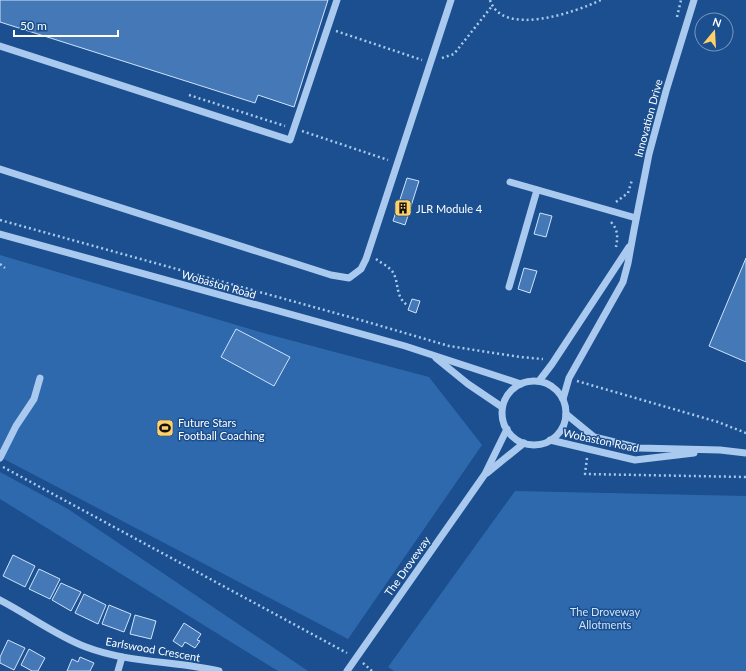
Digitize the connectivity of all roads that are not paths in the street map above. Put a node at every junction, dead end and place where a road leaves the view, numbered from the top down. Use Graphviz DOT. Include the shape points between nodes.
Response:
graph roads {
  1 [pos="337,0"];
  2 [pos="451,0"];
  3 [pos="694,0"];
  4 [pos="0,46"];
  5 [pos="0,169"];
  6 [pos="510,182"];
  7 [pos="537,190"];
  8 [pos="636,218"];
  9 [pos="0,234"];
  10 [pos="631,244"];
  11 [pos="509,287"];
  12 [pos="432,355"];
  13 [pos="40,378"];
  14 [pos="537,381"];
  15 [pos="520,384"];
  16 [pos="563,399"];
  17 [pos="502,407"];
  18 [pos="566,414"];
  19 [pos="507,429"];
  20 [pos="550,440"];
  21 [pos="524,443"];
  22 [pos="720,450"];
  23 [pos="746,452"];
  24 [pos="0,458"];
  25 [pos="485,474"];
  26 [pos="0,600"];
  27 [pos="122,657"];
  28 [pos="118,671"];
  29 [pos="219,671"];
  30 [pos="346,671"];
  1 -- 4 [label="street" via="290,140"];
  2 -- 5 [label="street" via="367,256 361,269 349,278 331,275"];
  3 -- 8 [label="street, Innovation Drive" via="649,154"];
  6 -- 7 [label="street"];
  7 -- 8 [label="street"];
  7 -- 11 [label="street"];
  8 -- 10 [label="street, Innovation Drive"];
  9 -- 12 [label="street, Wobaston Road"];
  10 -- 14 [label="street, Innovation Drive" via="552,364"];
  10 -- 16 [label="street, Innovation Drive" via="623,282 569,378"];
  12 -- 15 [label="street, Wobaston Road"];
  12 -- 17 [label="street, Wobaston Road"];
  13 -- 24 [label="street" via="34,399 16,426"];
  14 -- 15 [label="street"];
  14 -- 16 [label="street" via="552,387"];
  15 -- 17 [label="street" via="508,393"];
  16 -- 18 [label="street"];
  17 -- 19 [label="street" via="503,422"];
  18 -- 20 [label="street" via="562,428"];
  18 -- 22 [label="street, Wobaston Road" via="594,437 639,448"];
  19 -- 21 [label="street" via="511,436"];
  19 -- 25 [label="street, The Droveway"];
  20 -- 21 [label="street" via="537,445"];
  20 -- 22 [label="street, Wobaston Road" via="635,460"];
  21 -- 25 [label="street, The Droveway"];
  22 -- 23 [label="street, Wobaston Road"];
  25 -- 30 [label="street, The Droveway"];
  26 -- 27 [label="street, Earlswood Crescent" via="54,632 87,647"];
  27 -- 28 [label="street"];
  27 -- 29 [label="street, Earlswood Crescent"];
}
